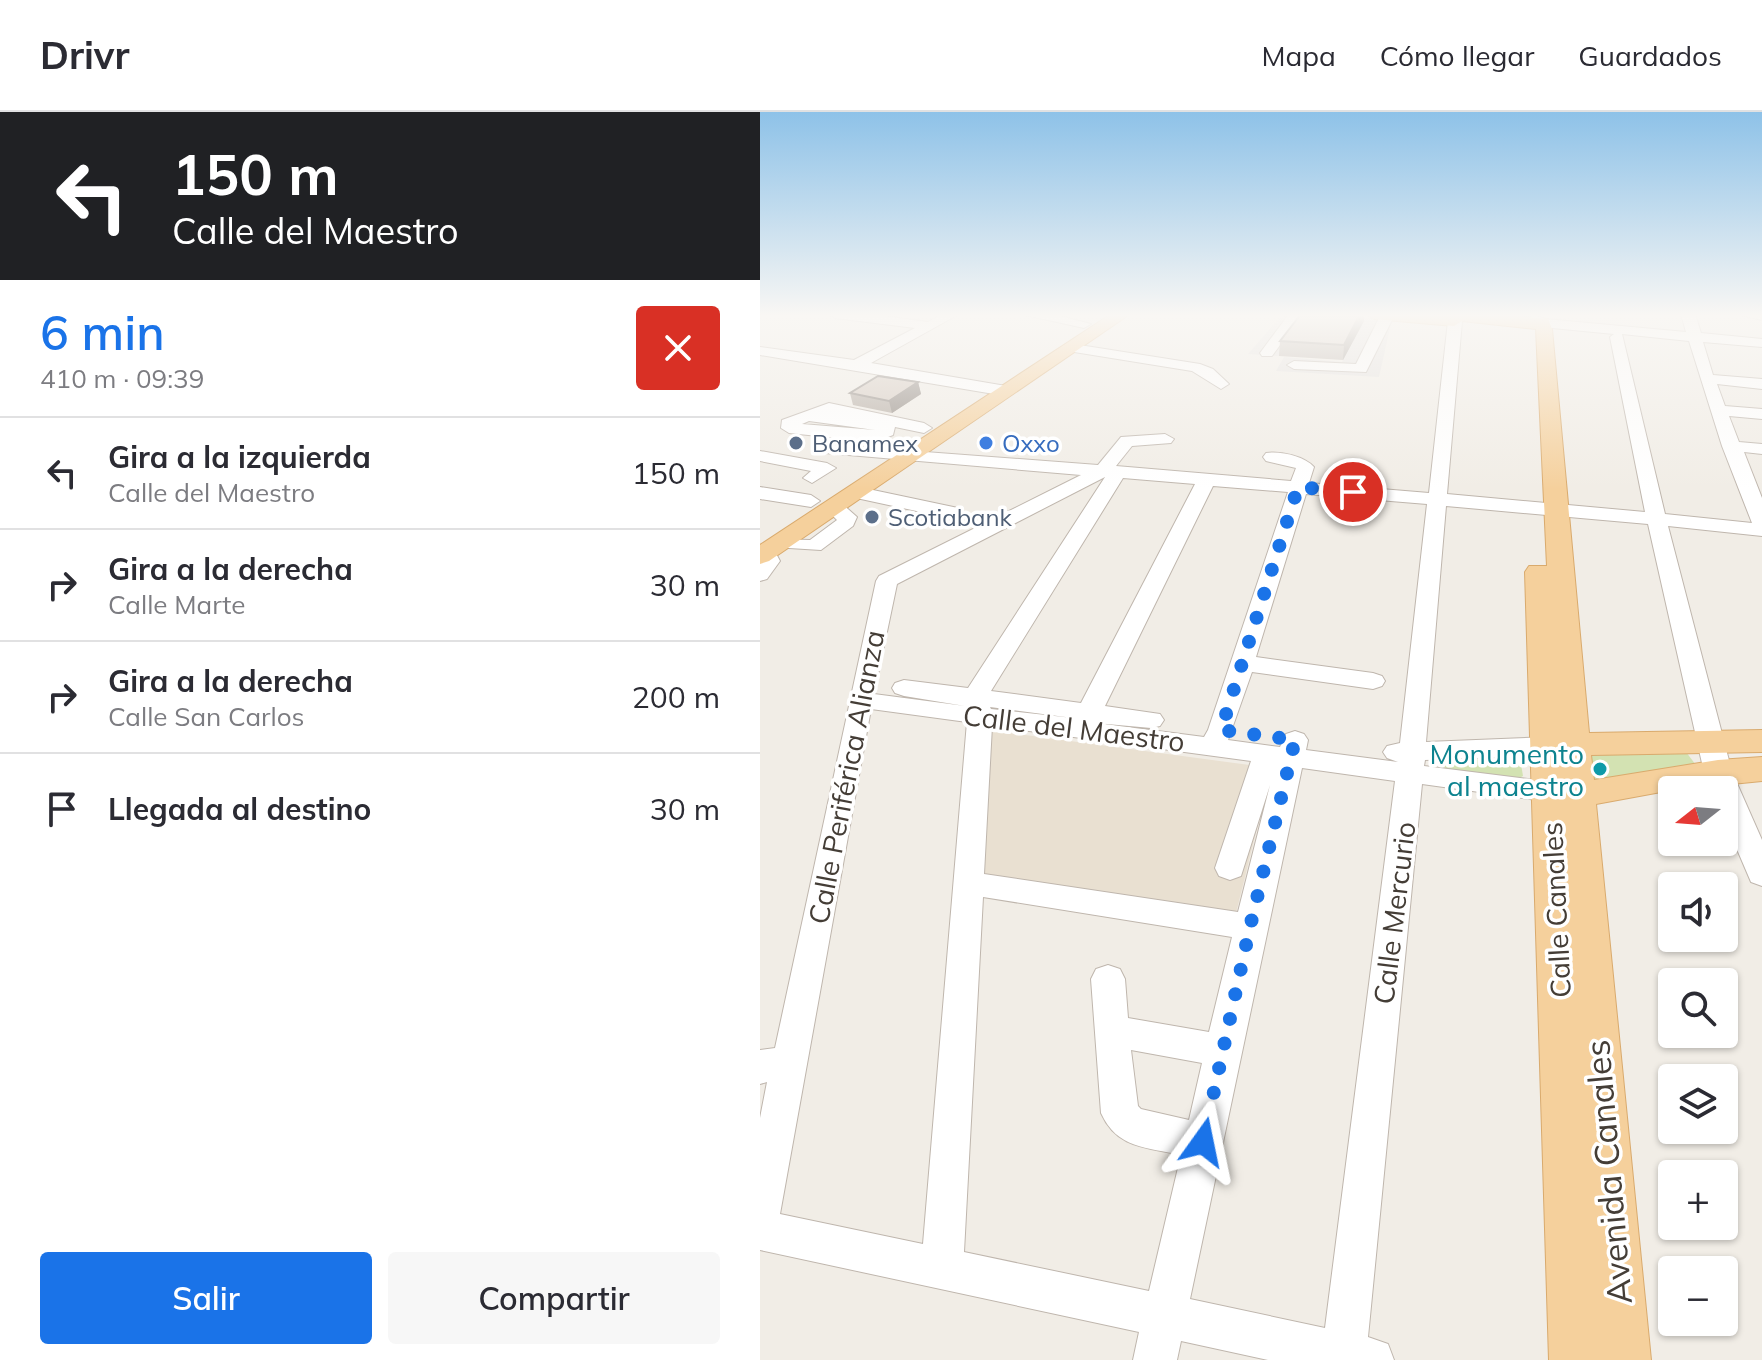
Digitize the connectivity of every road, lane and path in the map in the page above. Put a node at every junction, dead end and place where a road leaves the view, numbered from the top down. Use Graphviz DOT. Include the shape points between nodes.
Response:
graph roads {
  1 [pos="899,372"];
  2 [pos="1020,372"];
  3 [pos="1028,372"];
  4 [pos="1208,372"];
  5 [pos="1442,372"];
  6 [pos="1537,372"];
  7 [pos="1625,372"];
  8 [pos="1705,372"];
  9 [pos="1707,379"];
  10 [pos="1221,384"];
  11 [pos="1762,384"];
  12 [pos="997,389"];
  13 [pos="1718,410"];
  14 [pos="1762,414"];
  15 [pos="805,416"];
  16 [pos="924,428"];
  17 [pos="1165,439"];
  18 [pos="1731,446"];
  19 [pos="825,448"];
  20 [pos="1762,449"];
  21 [pos="888,452"];
  22 [pos="913,454"];
  23 [pos="760,456"];
  24 [pos="1272,457"];
  25 [pos="760,470"];
  26 [pos="1111,471"];
  27 [pos="812,478"];
  28 [pos="1207,479"];
  29 [pos="1298,487"];
  30 [pos="1754,487"];
  31 [pos="847,488"];
  32 [pos="760,493"];
  33 [pos="1436,499"];
  34 [pos="811,501"];
  35 [pos="1544,508"];
  36 [pos="958,514"];
  37 [pos="1656,518"];
  38 [pos="1762,523"];
  39 [pos="1762,530"];
  40 [pos="767,546"];
  41 [pos="760,575"];
  42 [pos="1243,663"];
  43 [pos="1373,681"];
  44 [pos="863,691"];
  45 [pos="977,706"];
  46 [pos="1086,721"];
  47 [pos="1216,738"];
  48 [pos="1762,741"];
  49 [pos="1561,746"];
  50 [pos="1284,750"];
  51 [pos="1714,756"];
  52 [pos="1410,763"];
  53 [pos="1762,769"];
  54 [pos="1565,793"];
  55 [pos="1230,868"];
  56 [pos="1762,874"];
  57 [pos="967,883"];
  58 [pos="1250,927"];
  59 [pos="1108,979"];
  60 [pos="1111,1031"];
  61 [pos="1223,1051"];
  62 [pos="774,1064"];
  63 [pos="1203,1142"];
  64 [pos="760,1213"];
  65 [pos="760,1230"];
  66 [pos="942,1269"];
  67 [pos="1166,1317"];
  68 [pos="1353,1358"];
  69 [pos="1155,1360"];
  70 [pos="1577,1360"];
  71 [pos="1623,1360"];
  1 -- 12 [label="street"];
  2 -- 12 [label="main road"];
  3 -- 12 [label="main road"];
  4 -- 10 [label="street"];
  5 -- 33 [label="street, Calle Mercurio"];
  6 -- 35 [label="main road, Calle Canales"];
  7 -- 37 [label="street"];
  8 -- 9 [label="street"];
  9 -- 11 [label="street"];
  9 -- 13 [label="street"];
  12 -- 16 [label="main road"];
  12 -- 22 [label="main road"];
  13 -- 14 [label="street"];
  13 -- 18 [label="street"];
  15 -- 15 [label="street" via="789,428 876,437 887,431 881,425"];
  15 -- 16 [label="street" via="829,408"];
  16 -- 21 [label="main road"];
  17 -- 26 [label="street" via="1127,441"];
  18 -- 20 [label="street"];
  18 -- 30 [label="street"];
  19 -- 21 [label="street"];
  21 -- 22 [label="street"];
  21 -- 31 [label="main road"];
  22 -- 26 [label="street"];
  22 -- 31 [label="main road"];
  23 -- 27 [label="street" via="827,468"];
  24 -- 29 [label="street" via="1305,467"];
  25 -- 27 [label="street"];
  26 -- 28 [label="street"];
  26 -- 44 [label="street, Calle Periférica Alianza" via="890,578"];
  26 -- 45 [label="street"];
  27 -- 31 [label="street"];
  28 -- 29 [label="street"];
  28 -- 46 [label="street"];
  29 -- 33 [label="street"];
  29 -- 42 [label="street"];
  30 -- 38 [label="street"];
  31 -- 34 [label="main road"];
  31 -- 36 [label="street"];
  31 -- 40 [label="main road" via="833,506"];
  32 -- 34 [label="street"];
  33 -- 35 [label="street"];
  33 -- 52 [label="street, Calle Mercurio"];
  34 -- 40 [label="main road"];
  35 -- 37 [label="street"];
  35 -- 49 [label="main road, Calle Canales"];
  37 -- 39 [label="street"];
  37 -- 51 [label="street"];
  40 -- 41 [label="street" via="770,561"];
  42 -- 43 [label="street"];
  42 -- 47 [label="street"];
  44 -- 45 [label="street, Calle del Maestro"];
  44 -- 62 [label="street, Calle Periférica Alianza"];
  45 -- 46 [label="street, Calle del Maestro"];
  45 -- 57 [label="street"];
  46 -- 47 [label="street, Calle del Maestro"];
  47 -- 50 [label="street, Calle del Maestro"];
  48 -- 51 [label="main road, Calle del Maestro"];
  49 -- 51 [label="main road, Calle del Maestro"];
  49 -- 52 [label="street, Calle del Maestro"];
  49 -- 54 [label="main road, Calle Canales"];
  50 -- 52 [label="street, Calle del Maestro"];
  50 -- 55 [label="street"];
  50 -- 58 [label="street"];
  51 -- 53 [label="main road, Calle del Maestro"];
  51 -- 54 [label="main road, Calle del Maestro"];
  51 -- 56 [label="street"];
  52 -- 54 [label="street, Calle del Maestro"];
  52 -- 68 [label="street, Calle Mercurio"];
  54 -- 70 [label="main road, Calle Canales"];
  54 -- 71 [label="main road, Avenida Canales"];
  57 -- 58 [label="street"];
  57 -- 66 [label="street"];
  58 -- 61 [label="street"];
  59 -- 60 [label="street"];
  60 -- 61 [label="street"];
  60 -- 63 [label="street" via="1120,1113 1130,1125"];
  61 -- 63 [label="street"];
  62 -- 64 [label="street, Calle Periférica Alianza"];
  63 -- 67 [label="street"];
  65 -- 66 [label="street"];
  66 -- 67 [label="street"];
  67 -- 68 [label="street"];
  67 -- 69 [label="street"];
}
